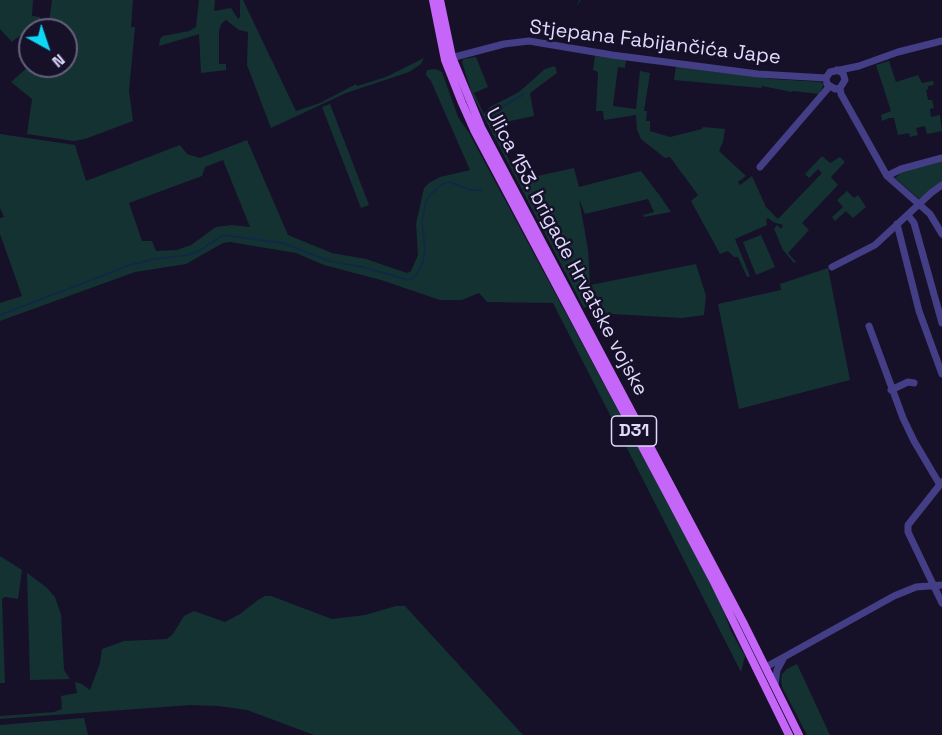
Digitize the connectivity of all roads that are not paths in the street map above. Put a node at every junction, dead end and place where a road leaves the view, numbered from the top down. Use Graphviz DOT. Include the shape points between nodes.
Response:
graph roads {
  1 [pos="433,0"];
  2 [pos="440,0"];
  3 [pos="942,41"];
  4 [pos="448,59"];
  5 [pos="859,66"];
  6 [pos="837,70"];
  7 [pos="826,78"];
  8 [pos="845,80"];
  9 [pos="829,87"];
  10 [pos="840,88"];
  11 [pos="942,158"];
  12 [pos="760,167"];
  13 [pos="887,176"];
  14 [pos="942,185"];
  15 [pos="920,205"];
  16 [pos="908,214"];
  17 [pos="897,224"];
  18 [pos="942,234"];
  19 [pos="832,267"];
  20 [pos="942,323"];
  21 [pos="869,326"];
  22 [pos="942,374"];
  23 [pos="914,383"];
  24 [pos="891,390"];
  25 [pos="941,483"];
  26 [pos="933,584"];
  27 [pos="942,585"];
  28 [pos="942,603"];
  29 [pos="784,657"];
  30 [pos="766,667"];
  31 [pos="775,685"];
  32 [pos="789,735"];
  33 [pos="799,735"];
  1 -- 4 [label="main road, Ulica 153. brigade Hrvatske vojske / D31"];
  2 -- 4 [label="main road, Ulica 153. brigade Hrvatske vojske / D31"];
  3 -- 5 [label="street"];
  4 -- 7 [label="street, Stjepana Fabijančića Jape" via="529,41 758,74"];
  4 -- 30 [label="main road, Ulica 153. brigade Hrvatske vojske / D31"];
  4 -- 32 [label="main road, Ulica 153. brigade Hrvatske vojske / D31" via="474,130 713,580"];
  5 -- 6 [label="street"];
  5 -- 8 [label="street" via="849,71"];
  6 -- 7 [label="street"];
  6 -- 8 [label="street"];
  7 -- 9 [label="street"];
  8 -- 10 [label="street"];
  9 -- 10 [label="street"];
  9 -- 12 [label="street"];
  10 -- 13 [label="street"];
  11 -- 13 [label="street"];
  13 -- 15 [label="street"];
  14 -- 15 [label="street"];
  15 -- 16 [label="street"];
  15 -- 18 [label="street"];
  16 -- 17 [label="street"];
  16 -- 20 [label="street" via="914,223"];
  17 -- 19 [label="street" via="875,245"];
  17 -- 22 [label="street" via="919,311"];
  21 -- 24 [label="street"];
  23 -- 24 [label="street"];
  24 -- 25 [label="street" via="914,441"];
  25 -- 26 [label="street" via="908,525"];
  26 -- 27 [label="street"];
  26 -- 28 [label="street"];
  26 -- 29 [label="street" via="894,596"];
  29 -- 30 [label="street"];
  29 -- 31 [label="street" via="776,672"];
  30 -- 31 [label="main road, Ulica 153. brigade Hrvatske vojske / D31"];
  31 -- 33 [label="main road, Ulica 153. brigade Hrvatske vojske / D31"];
}
